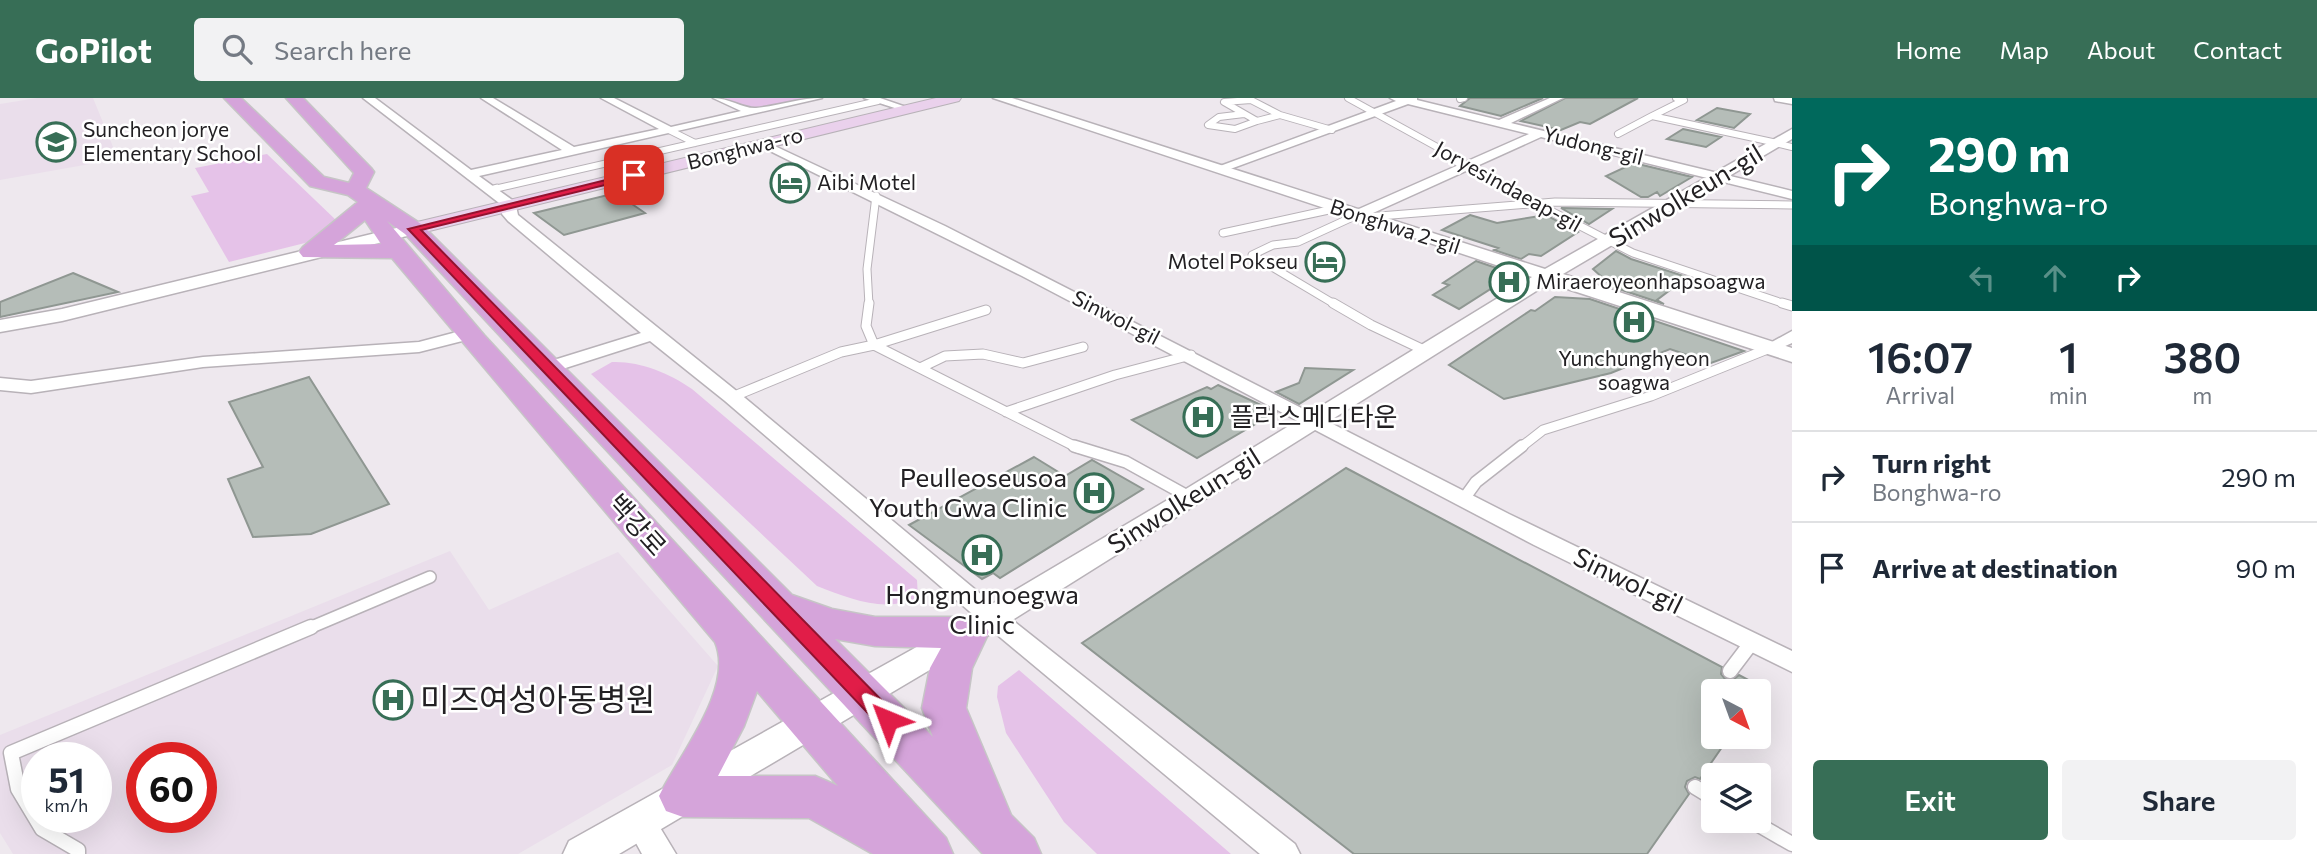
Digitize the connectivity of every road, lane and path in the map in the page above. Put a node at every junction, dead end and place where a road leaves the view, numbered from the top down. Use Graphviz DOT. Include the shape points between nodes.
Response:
graph roads {
  1 [pos="232,98"];
  2 [pos="294,98"];
  3 [pos="369,98"];
  4 [pos="486,98"];
  5 [pos="606,98"];
  6 [pos="718,98"];
  7 [pos="817,98"];
  8 [pos="954,98"];
  9 [pos="999,98"];
  10 [pos="1348,98"];
  11 [pos="1395,98"];
  12 [pos="1558,98"];
  13 [pos="1676,98"];
  14 [pos="1780,98"];
  15 [pos="874,99"];
  16 [pos="1412,100"];
  17 [pos="1792,100"];
  18 [pos="908,109"];
  19 [pos="751,113"];
  20 [pos="1244,114"];
  21 [pos="1377,114"];
  22 [pos="1280,115"];
  23 [pos="1652,116"];
  24 [pos="789,121"];
  25 [pos="1257,121"];
  26 [pos="1500,124"];
  27 [pos="669,130"];
  28 [pos="1332,130"];
  29 [pos="814,132"];
  30 [pos="1541,133"];
  31 [pos="1792,133"];
  32 [pos="1618,134"];
  33 [pos="695,143"];
  34 [pos="764,144"];
  35 [pos="1781,144"];
  36 [pos="572,151"];
  37 [pos="612,162"];
  38 [pos="327,163"];
  39 [pos="1464,167"];
  40 [pos="1218,169"];
  41 [pos="468,174"];
  42 [pos="634,175"];
  43 [pos="1715,176"];
  44 [pos="490,190"];
  45 [pos="1792,194"];
  46 [pos="876,196"];
  47 [pos="361,199"];
  48 [pos="1533,203"];
  49 [pos="510,205"];
  50 [pos="1665,205"];
  51 [pos="1792,205"];
  52 [pos="1338,208"];
  53 [pos="1360,216"];
  54 [pos="1223,233"];
  55 [pos="399,238"];
  56 [pos="1610,241"];
  57 [pos="311,253"];
  58 [pos="1548,275"];
  59 [pos="1792,306"];
  60 [pos="986,310"];
  61 [pos="62,316"];
  62 [pos="0,326"];
  63 [pos="468,334"];
  64 [pos="653,335"];
  65 [pos="1792,335"];
  66 [pos="0,342"];
  67 [pos="874,345"];
  68 [pos="1083,347"];
  69 [pos="1770,348"];
  70 [pos="1426,351"];
  71 [pos="1191,355"];
  72 [pos="1792,355"];
  73 [pos="920,368"];
  74 [pos="547,369"];
  75 [pos="0,384"];
  76 [pos="732,397"];
  77 [pos="1006,412"];
  78 [pos="1314,421"];
  79 [pos="1191,498"];
  80 [pos="1463,500"];
  81 [pos="430,577"];
  82 [pos="773,602"];
  83 [pos="981,625"];
  84 [pos="732,632"];
  85 [pos="1752,642"];
  86 [pos="1792,662"];
  87 [pos="1730,671"];
  88 [pos="861,693"];
  89 [pos="811,721"];
  90 [pos="1695,787"];
  91 [pos="1701,791"];
  92 [pos="683,796"];
  93 [pos="639,821"];
  94 [pos="1771,832"];
  95 [pos="1004,842"];
  96 [pos="1792,844"];
  97 [pos="78,854"];
  98 [pos="583,854"];
  99 [pos="660,854"];
  100 [pos="919,854"];
  101 [pos="928,854"];
  102 [pos="1284,854"];
  1 -- 47 [label="main road" via="317,182"];
  2 -- 47 [label="main road" via="364,172"];
  3 -- 41 [label="street"];
  4 -- 36 [label="street"];
  5 -- 27 [label="street"];
  6 -- 19 [label="street"];
  7 -- 19 [label="street"];
  8 -- 18 [label="main road, Bonghwa-ro"];
  9 -- 40 [label="street, Bonghwa 2-gil"];
  10 -- 21 [label="lane, Joryesindaeap-gil"];
  11 -- 16 [label="street, Yudong-gil"];
  12 -- 26 [label="street"];
  13 -- 23 [label="lane" via="1684,100"];
  14 -- 17 [label="street"];
  15 -- 18 [label="street"];
  15 -- 24 [label="lane"];
  16 -- 21 [label="street"];
  16 -- 26 [label="street, Yudong-gil"];
  18 -- 29 [label="main road, Bonghwa-ro"];
  19 -- 27 [label="street"];
  20 -- 22 [label="lane" via="1224,102 1251,100"];
  20 -- 25 [label="lane"];
  20 -- 25 [label="lane" via="1219,117 1208,125 1235,129"];
  21 -- 28 [label="street"];
  21 -- 39 [label="lane, Joryesindaeap-gil"];
  22 -- 25 [label="lane"];
  22 -- 28 [label="lane"];
  23 -- 32 [label="lane"];
  23 -- 35 [label="lane"];
  24 -- 29 [label="lane"];
  24 -- 33 [label="lane"];
  26 -- 30 [label="street, Yudong-gil"];
  27 -- 33 [label="lane"];
  27 -- 36 [label="street"];
  28 -- 40 [label="street"];
  29 -- 34 [label="main road, Bonghwa-ro"];
  30 -- 39 [label="street"];
  30 -- 43 [label="street, Yudong-gil"];
  31 -- 35 [label="street, Sinwolkeun-gil"];
  33 -- 37 [label="lane"];
  34 -- 42 [label="main road, Bonghwa-ro"];
  34 -- 46 [label="street, Sinwol-gil"];
  35 -- 43 [label="street, Sinwolkeun-gil"];
  36 -- 41 [label="street"];
  37 -- 42 [label="lane"];
  37 -- 44 [label="lane"];
  38 -- 47 [label="main road"];
  39 -- 48 [label="lane, Joryesindaeap-gil"];
  39 -- 53 [label="street"];
  40 -- 52 [label="street, Bonghwa 2-gil"];
  41 -- 44 [label="street"];
  42 -- 49 [label="main road, Bonghwa-ro"];
  43 -- 45 [label="street, Yudong-gil"];
  43 -- 50 [label="street, Sinwolkeun-gil"];
  44 -- 49 [label="street"];
  46 -- 67 [label="lane" via="866,326"];
  46 -- 71 [label="street, Sinwol-gil"];
  47 -- 55 [label="main road, 백강로"];
  47 -- 55 [label="main road"];
  47 -- 57 [label="main road"];
  48 -- 50 [label="lane"];
  48 -- 53 [label="lane"];
  48 -- 56 [label="lane, Joryesindaeap-gil"];
  49 -- 55 [label="main road, Bonghwa-ro"];
  49 -- 64 [label="street" via="513,218"];
  50 -- 51 [label="lane"];
  50 -- 56 [label="street, Sinwolkeun-gil"];
  52 -- 53 [label="street, Bonghwa 2-gil"];
  52 -- 54 [label="lane"];
  53 -- 58 [label="street, Bonghwa 2-gil"];
  53 -- 70 [label="lane" via="1252,255 1371,325"];
  55 -- 57 [label="main road"];
  55 -- 63 [label="main road, 백강로"];
  55 -- 74 [label="main road"];
  56 -- 58 [label="street, Sinwolkeun-gil"];
  56 -- 59 [label="lane, Joryesindaeap-gil" via="1653,262"];
  57 -- 61 [label="street"];
  58 -- 69 [label="street, Bonghwa 2-gil"];
  58 -- 70 [label="street, Sinwolkeun-gil"];
  60 -- 67 [label="lane"];
  61 -- 62 [label="street"];
  61 -- 66 [label="street"];
  63 -- 75 [label="street" via="419,347 202,362 43,386"];
  63 -- 84 [label="main road, 백강로"];
  64 -- 74 [label="street"];
  64 -- 76 [label="street"];
  65 -- 69 [label="street"];
  67 -- 73 [label="lane"];
  67 -- 76 [label="lane" via="841,352"];
  68 -- 73 [label="lane" via="1023,363 984,354 945,356"];
  69 -- 72 [label="street, Bonghwa 2-gil"];
  69 -- 80 [label="lane" via="1651,396 1543,430 1476,482"];
  70 -- 78 [label="street, Sinwolkeun-gil"];
  71 -- 77 [label="lane"];
  71 -- 78 [label="street, Sinwol-gil"];
  73 -- 77 [label="lane"];
  74 -- 82 [label="main road"];
  76 -- 83 [label="street"];
  77 -- 79 [label="lane" via="1077,448 1126,462"];
  78 -- 79 [label="street, Sinwolkeun-gil"];
  78 -- 80 [label="street, Sinwol-gil"];
  79 -- 83 [label="street, Sinwolkeun-gil"];
  80 -- 85 [label="street, Sinwol-gil"];
  81 -- 97 [label="lane" via="11,753 18,789 43,829"];
  82 -- 83 [label="main road" via="821,622 895,635"];
  82 -- 88 [label="main road"];
  83 -- 88 [label="street, Sinwolkeun-gil"];
  83 -- 95 [label="main road" via="951,668 944,708"];
  83 -- 102 [label="street"];
  84 -- 89 [label="main road, 백강로"];
  84 -- 92 [label="main road" via="740,650 734,692"];
  85 -- 86 [label="street, Sinwol-gil"];
  85 -- 87 [label="lane"];
  88 -- 89 [label="street, Sinwolkeun-gil"];
  88 -- 95 [label="main road"];
  89 -- 92 [label="street, Sinwolkeun-gil"];
  89 -- 101 [label="main road, 백강로"];
  90 -- 91 [label="lane"];
  92 -- 93 [label="street, Sinwolkeun-gil"];
  92 -- 100 [label="main road" via="816,797"];
  93 -- 98 [label="street, Sinwolkeun-gil"];
  93 -- 99 [label="street"];
  94 -- 96 [label="lane"];
}
